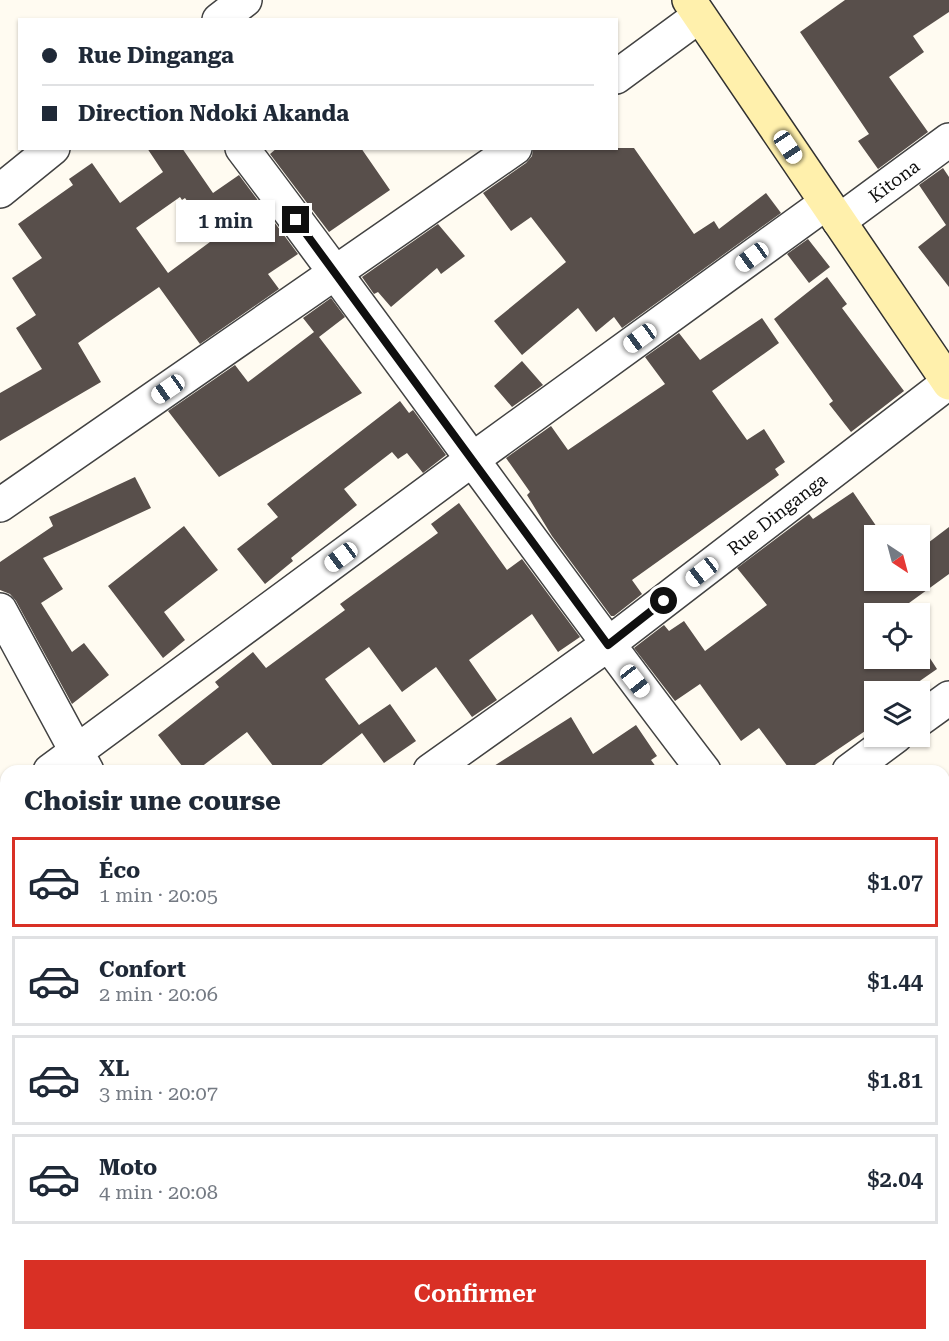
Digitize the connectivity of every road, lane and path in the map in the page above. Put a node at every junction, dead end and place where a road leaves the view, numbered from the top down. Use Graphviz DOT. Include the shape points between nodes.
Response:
graph roads {
  1 [pos="245,0"];
  2 [pos="694,8"];
  3 [pos="222,18"];
  4 [pos="618,75"];
  5 [pos="949,140"];
  6 [pos="51,150"];
  7 [pos="244,150"];
  8 [pos="512,150"];
  9 [pos="0,191"];
  10 [pos="832,212"];
  11 [pos="337,273"];
  12 [pos="949,382"];
  13 [pos="473,459"];
  14 [pos="0,506"];
  15 [pos="0,610"];
  16 [pos="608,645"];
  17 [pos="949,698"];
  18 [pos="930,712"];
  19 [pos="881,747"];
  20 [pos="83,761"];
  21 [pos="438,765"];
  22 [pos="700,765"];
  23 [pos="857,765"];
  1 -- 3 [label="street"];
  2 -- 4 [label="street"];
  2 -- 10 [label="street"];
  5 -- 10 [label="street, Kitona"];
  6 -- 9 [label="street"];
  7 -- 11 [label="street"];
  8 -- 11 [label="street"];
  10 -- 12 [label="street"];
  10 -- 13 [label="street, Kitona"];
  11 -- 13 [label="street"];
  11 -- 14 [label="street"];
  12 -- 16 [label="street, Rue Dinganga"];
  13 -- 16 [label="street"];
  13 -- 20 [label="street, Kitona"];
  15 -- 20 [label="street"];
  16 -- 21 [label="street, Rue Dinganga"];
  16 -- 22 [label="street"];
  17 -- 18 [label="street"];
  19 -- 23 [label="street"];
}
